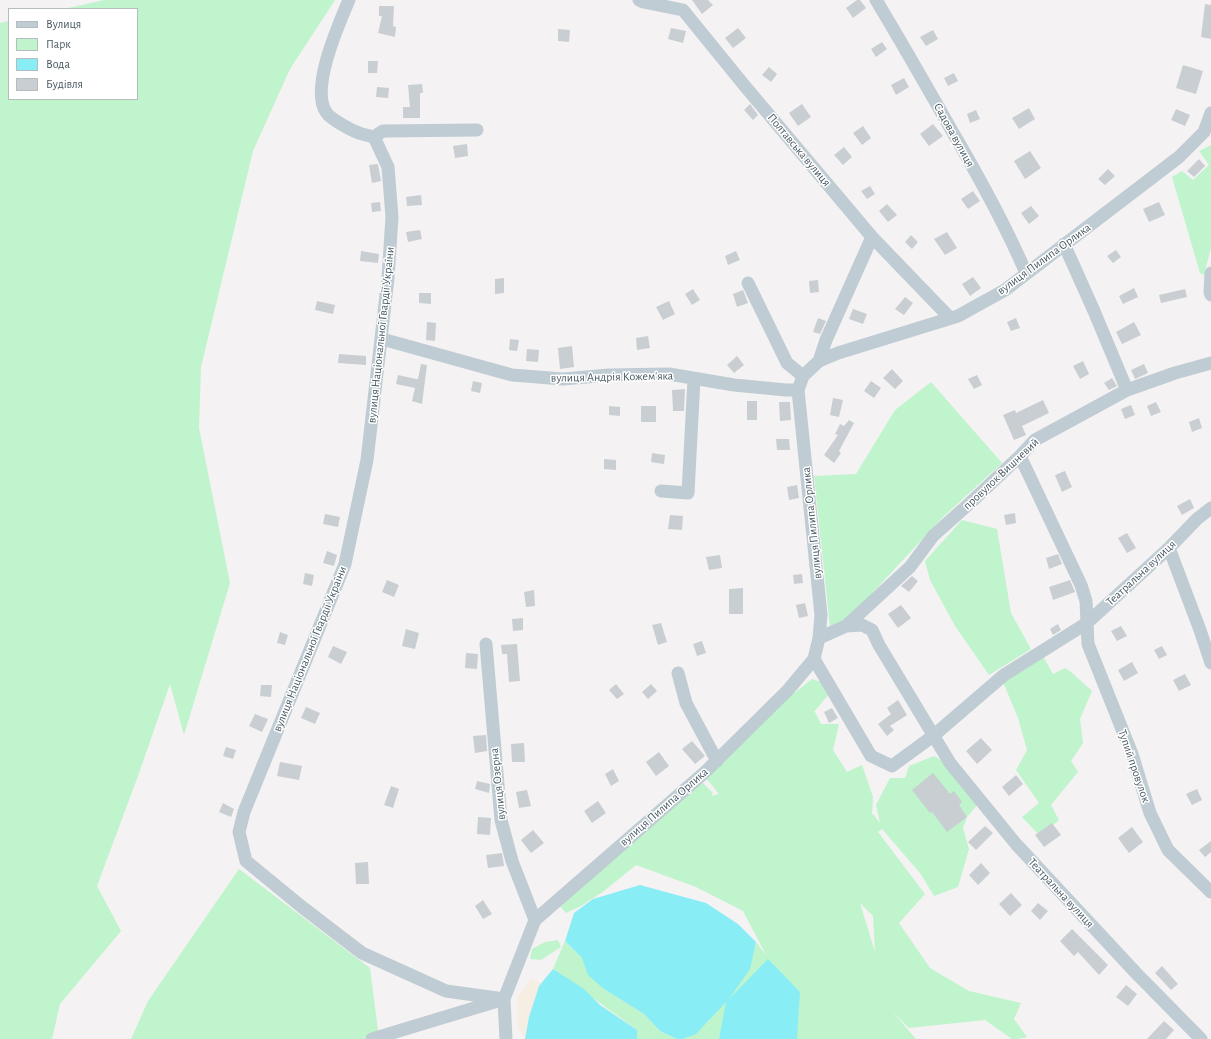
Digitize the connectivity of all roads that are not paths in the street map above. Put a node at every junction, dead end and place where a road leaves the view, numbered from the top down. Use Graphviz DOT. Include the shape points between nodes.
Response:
graph roads {
  1 [pos="349,0"];
  2 [pos="639,0"];
  3 [pos="876,0"];
  4 [pos="1211,113"];
  5 [pos="477,130"];
  6 [pos="374,137"];
  7 [pos="872,237"];
  8 [pos="1064,244"];
  9 [pos="1026,273"];
  10 [pos="1211,273"];
  11 [pos="748,283"];
  12 [pos="1211,295"];
  13 [pos="950,318"];
  14 [pos="382,339"];
  15 [pos="819,361"];
  16 [pos="1211,363"];
  17 [pos="803,376"];
  18 [pos="694,378"];
  19 [pos="798,390"];
  20 [pos="1128,390"];
  21 [pos="1020,456"];
  22 [pos="661,491"];
  23 [pos="1211,508"];
  24 [pos="1169,548"];
  25 [pos="1087,623"];
  26 [pos="846,626"];
  27 [pos="820,638"];
  28 [pos="486,644"];
  29 [pos="814,659"];
  30 [pos="1211,663"];
  31 [pos="678,673"];
  32 [pos="933,736"];
  33 [pos="717,761"];
  34 [pos="1211,892"];
  35 [pos="535,920"];
  36 [pos="504,999"];
  37 [pos="372,1039"];
  38 [pos="506,1039"];
  39 [pos="1201,1039"];
  1 -- 6 [label="street" via="324,67 322,104 326,113 336,121 361,134"];
  2 -- 7 [label="street, Полтавська вулиця" via="683,10"];
  3 -- 9 [label="street, Садова вулиця" via="972,166"];
  4 -- 8 [label="street, вулиця Пилипа Орлика" via="1204,132 1179,157"];
  5 -- 6 [label="street" via="383,131"];
  6 -- 14 [label="street, вулиця Національної Гвардії України" via="388,167 392,217"];
  7 -- 13 [label="street, Полтавська вулиця"];
  7 -- 15 [label="street"];
  8 -- 9 [label="street, вулиця Пилипа Орлика"];
  8 -- 20 [label="street"];
  9 -- 13 [label="street, вулиця Пилипа Орлика" via="1005,290"];
  10 -- 12 [label="street"];
  11 -- 17 [label="street" via="787,363"];
  13 -- 15 [label="street, вулиця Пилипа Орлика"];
  14 -- 18 [label="street, вулиця Андрія Кожем'яка" via="512,375 563,379 669,374"];
  14 -- 36 [label="street, вулиця Національної Гвардії України" via="367,460 345,564 244,812 239,832 246,861 362,953 446,991"];
  15 -- 17 [label="street, вулиця Пилипа Орлика"];
  16 -- 20 [label="street, провулок Вишневий"];
  17 -- 19 [label="street, вулиця Пилипа Орлика"];
  18 -- 19 [label="street, вулиця Андрія Кожем'яка" via="734,385"];
  18 -- 22 [label="street" via="688,493"];
  19 -- 27 [label="street, вулиця Пилипа Орлика" via="821,615"];
  20 -- 21 [label="street, провулок Вишневий" via="1035,440"];
  21 -- 25 [label="street, Тупий провулок" via="1081,585 1086,601"];
  21 -- 26 [label="street, провулок Вишневий" via="933,536 910,567"];
  23 -- 24 [label="street, Театральна вулиця"];
  24 -- 25 [label="street, Театральна вулиця"];
  24 -- 30 [label="street"];
  25 -- 32 [label="street, Театральна вулиця" via="1004,676"];
  25 -- 34 [label="street, Тупий провулок" via="1088,644 1132,754 1150,813 1168,850"];
  26 -- 27 [label="street"];
  26 -- 32 [label="street" via="862,625 872,630"];
  27 -- 29 [label="street, вулиця Пилипа Орлика"];
  28 -- 35 [label="street, вулиця Озерна" via="501,820 512,861"];
  29 -- 32 [label="street, Театральна вулиця" via="871,756 892,766"];
  29 -- 33 [label="street, вулиця Пилипа Орлика" via="788,690"];
  31 -- 33 [label="street" via="686,703"];
  32 -- 39 [label="street, Театральна вулиця" via="950,763 1016,844"];
  33 -- 35 [label="street, вулиця Пилипа Орлика"];
  35 -- 36 [label="street, вулиця Пилипа Орлика"];
  36 -- 37 [label="street"];
  36 -- 38 [label="street, вулиця Пилипа Орлика"];
}
